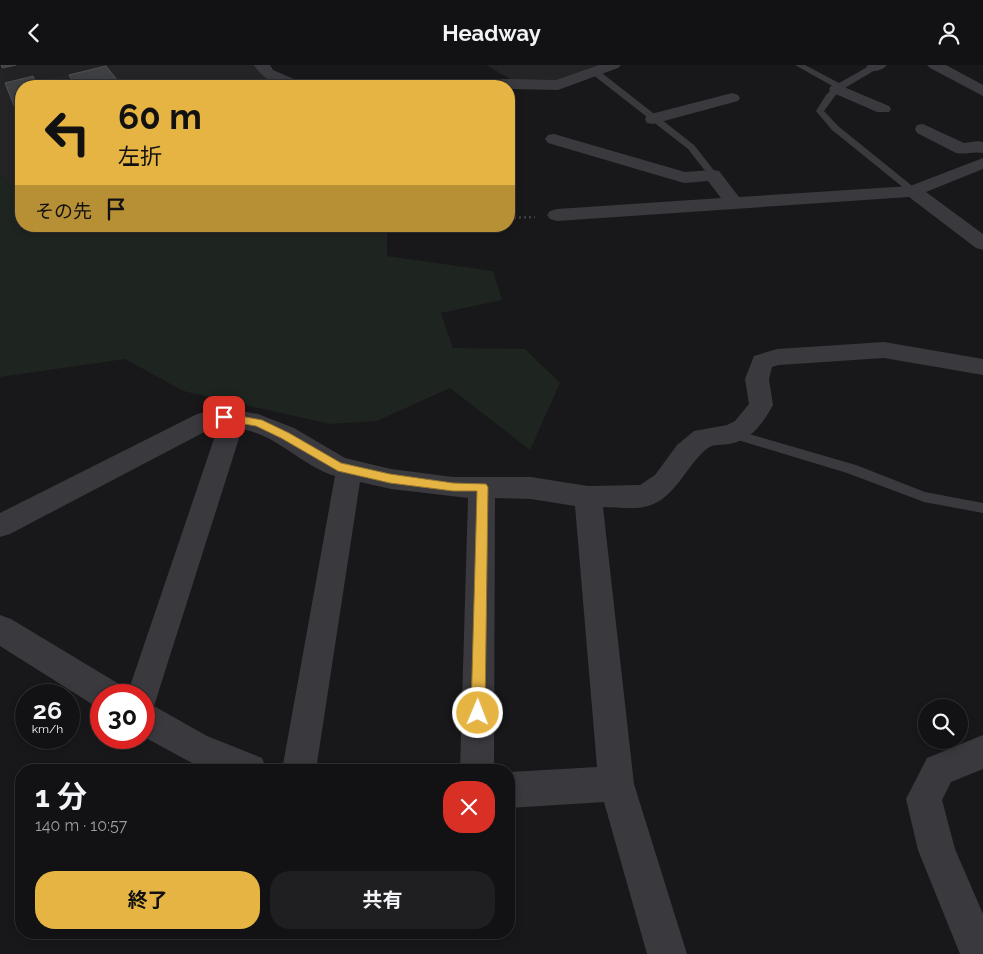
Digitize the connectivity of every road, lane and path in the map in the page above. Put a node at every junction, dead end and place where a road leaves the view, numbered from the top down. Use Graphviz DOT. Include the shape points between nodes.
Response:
graph roads {
  1 [pos="262,65"];
  2 [pos="613,65"];
  3 [pos="799,65"];
  4 [pos="935,65"];
  5 [pos="876,66"];
  6 [pos="595,72"];
  7 [pos="283,80"];
  8 [pos="515,84"];
  9 [pos="838,88"];
  10 [pos="982,90"];
  11 [pos="732,98"];
  12 [pos="883,109"];
  13 [pos="653,119"];
  14 [pos="923,129"];
  15 [pos="554,139"];
  16 [pos="983,148"];
  17 [pos="983,163"];
  18 [pos="713,175"];
  19 [pos="913,191"];
  20 [pos="733,203"];
  21 [pos="557,215"];
  22 [pos="983,244"];
  23 [pos="983,367"];
  24 [pos="233,419"];
  25 [pos="732,434"];
  26 [pos="349,469"];
  27 [pos="482,487"];
  28 [pos="588,497"];
  29 [pos="983,508"];
  30 [pos="0,527"];
  31 [pos="0,629"];
  32 [pos="146,684"];
  33 [pos="90,685"];
  34 [pos="155,726"];
  35 [pos="983,752"];
  36 [pos="232,764"];
  37 [pos="300,764"];
  38 [pos="477,764"];
  39 [pos="616,784"];
  40 [pos="515,790"];
  41 [pos="667,954"];
  42 [pos="980,954"];
  1 -- 7 [label="street" via="267,73"];
  2 -- 6 [label="street"];
  3 -- 9 [label="lane"];
  4 -- 10 [label="street"];
  5 -- 9 [label="lane"];
  6 -- 8 [label="street" via="558,85"];
  6 -- 13 [label="lane"];
  9 -- 12 [label="street"];
  9 -- 19 [label="lane" via="824,100 820,111 835,128"];
  11 -- 13 [label="street"];
  13 -- 18 [label="lane" via="691,147"];
  14 -- 16 [label="street" via="962,149"];
  15 -- 18 [label="street" via="684,178"];
  17 -- 19 [label="street"];
  18 -- 20 [label="street"];
  19 -- 20 [label="street"];
  19 -- 22 [label="street"];
  20 -- 21 [label="street"];
  23 -- 25 [label="street" via="884,350 777,357 762,362 757,379 761,405 744,428"];
  24 -- 26 [label="street" via="258,423 338,467"];
  24 -- 30 [label="street" via="206,420"];
  24 -- 32 [label="street"];
  25 -- 28 [label="street" via="702,438 686,451 664,482 646,496"];
  25 -- 29 [label="lane" via="851,469 924,497"];
  26 -- 27 [label="street" via="390,479"];
  26 -- 37 [label="street"];
  27 -- 28 [label="street" via="531,487"];
  27 -- 38 [label="street"];
  28 -- 39 [label="street"];
  31 -- 33 [label="street"];
  34 -- 36 [label="street"];
  35 -- 42 [label="street" via="939,770 924,799 937,850"];
  39 -- 40 [label="street"];
  39 -- 41 [label="street"];
}
